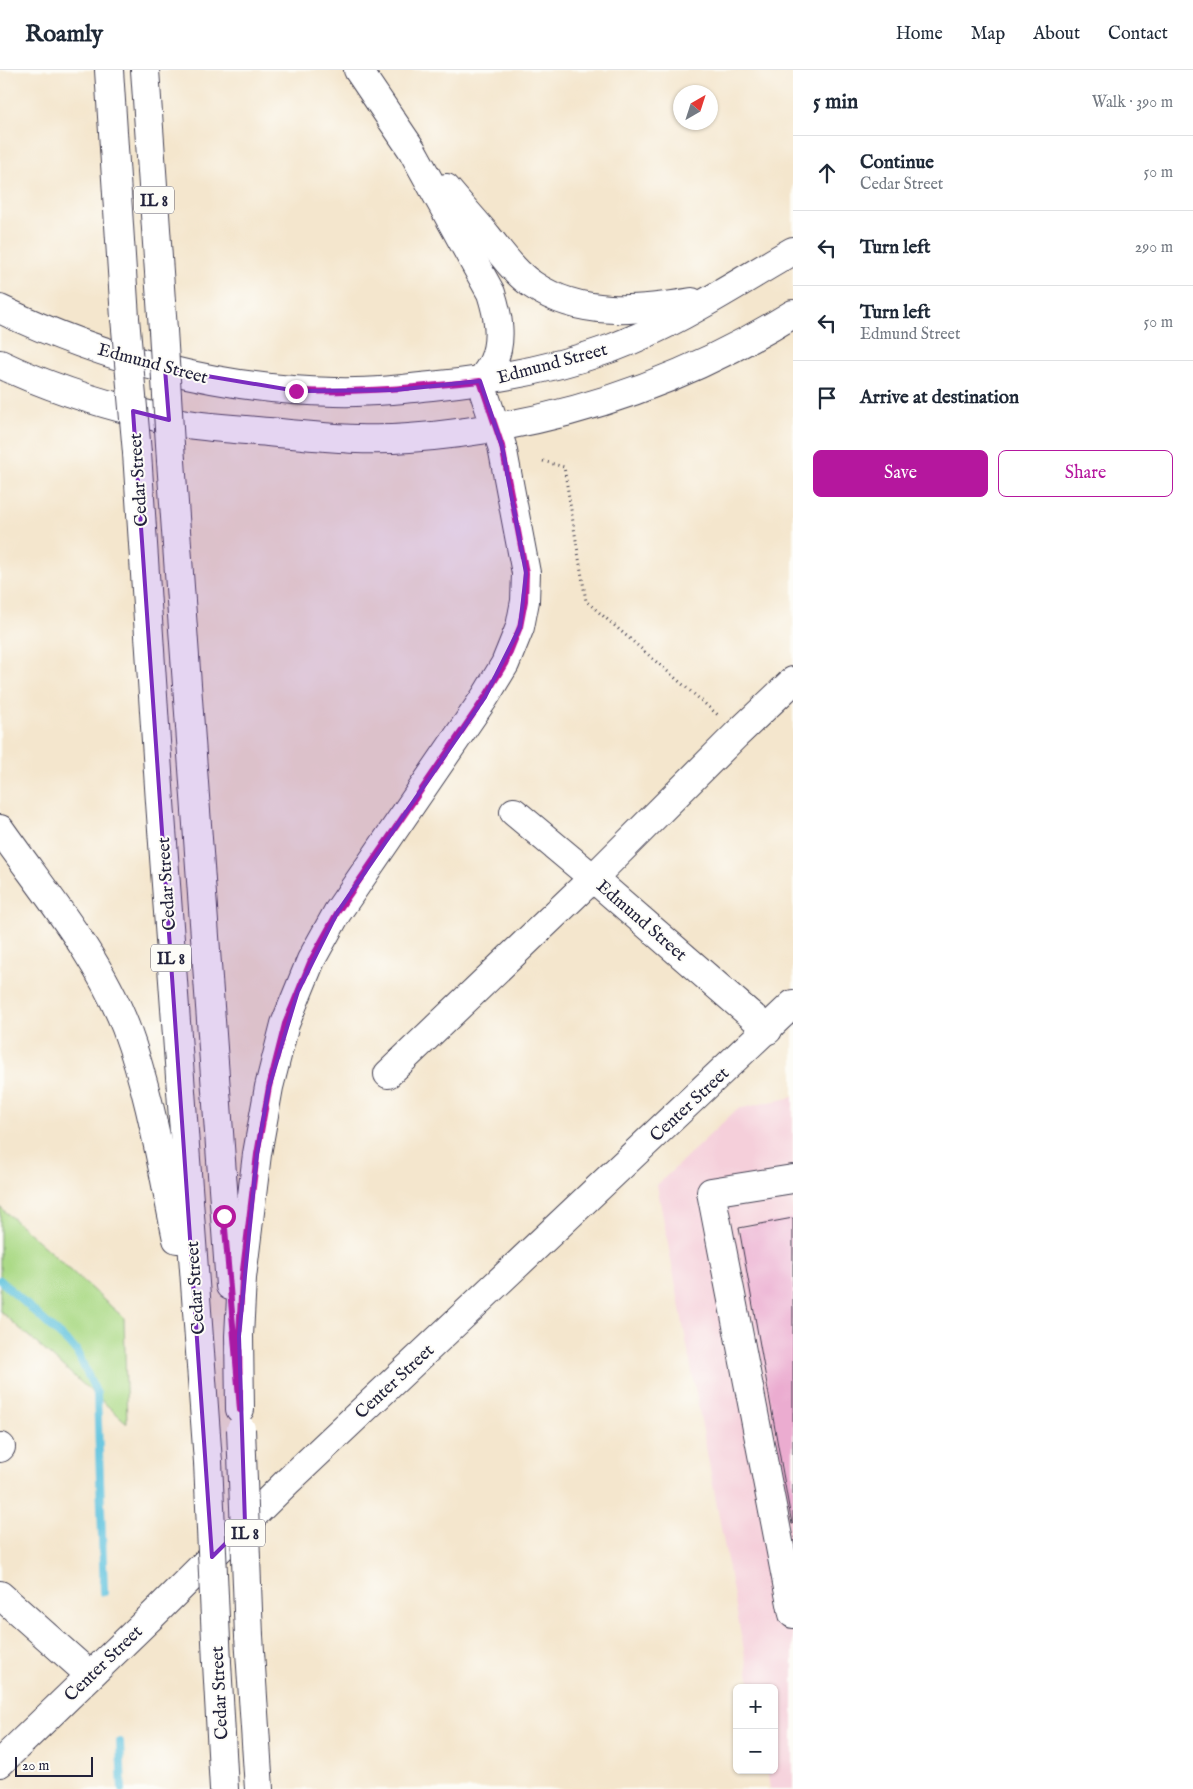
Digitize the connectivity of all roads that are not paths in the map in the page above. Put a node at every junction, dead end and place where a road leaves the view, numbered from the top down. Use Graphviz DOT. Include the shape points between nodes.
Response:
graph roads {
  1 [pos="109,70"];
  2 [pos="145,70"];
  3 [pos="358,70"];
  4 [pos="412,150"];
  5 [pos="793,251"];
  6 [pos="711,299"];
  7 [pos="0,309"];
  8 [pos="793,314"];
  9 [pos="0,364"];
  10 [pos="480,381"];
  11 [pos="496,428"];
  12 [pos="793,681"];
  13 [pos="514,812"];
  14 [pos="0,829"];
  15 [pos="593,878"];
  16 [pos="793,1004"];
  17 [pos="768,1030"];
  18 [pos="388,1074"];
  19 [pos="793,1179"];
  20 [pos="199,1343"];
  21 [pos="240,1419"];
  22 [pos="0,1595"];
  23 [pos="793,1614"];
  24 [pos="90,1675"];
  25 [pos="0,1763"];
  26 [pos="224,1789"];
  27 [pos="259,1789"];
  1 -- 20 [label="main road, Cedar Street / IL 8, bridge"];
  2 -- 21 [label="main road, Cedar Street / IL 8, bridge"];
  3 -- 4 [label="main road"];
  4 -- 6 [label="main road" via="510,264 547,293 578,304 620,310"];
  4 -- 10 [label="main road" via="490,293 497,313 495,357"];
  5 -- 6 [label="main road, Edmund Street"];
  6 -- 10 [label="main road, Edmund Street" via="612,348 546,368"];
  7 -- 10 [label="main road, Edmund Street" via="40,328 135,361 226,381 296,391 337,392"];
  8 -- 11 [label="main road" via="742,344 618,398 558,416"];
  9 -- 11 [label="main road" via="122,409 181,423 358,439 409,438"];
  10 -- 11 [label="main road"];
  11 -- 21 [label="main road" via="526,573 520,627 505,664 485,697 337,913 311,960 285,1024 257,1154 242,1278"];
  12 -- 15 [label="main road"];
  13 -- 15 [label="main road, Edmund Street"];
  14 -- 20 [label="main road" via="85,947 125,1028 155,1137"];
  15 -- 17 [label="main road, Edmund Street"];
  15 -- 18 [label="main road"];
  16 -- 17 [label="main road, Center Street"];
  17 -- 24 [label="main road, Center Street" via="287,1482"];
  19 -- 23 [label="main road" via="711,1192"];
  20 -- 26 [label="main road, Cedar Street / IL 8, bridge"];
  21 -- 27 [label="main road, Cedar Street / IL 8, bridge"];
  22 -- 24 [label="main road"];
  24 -- 25 [label="main road, Center Street"];
}
